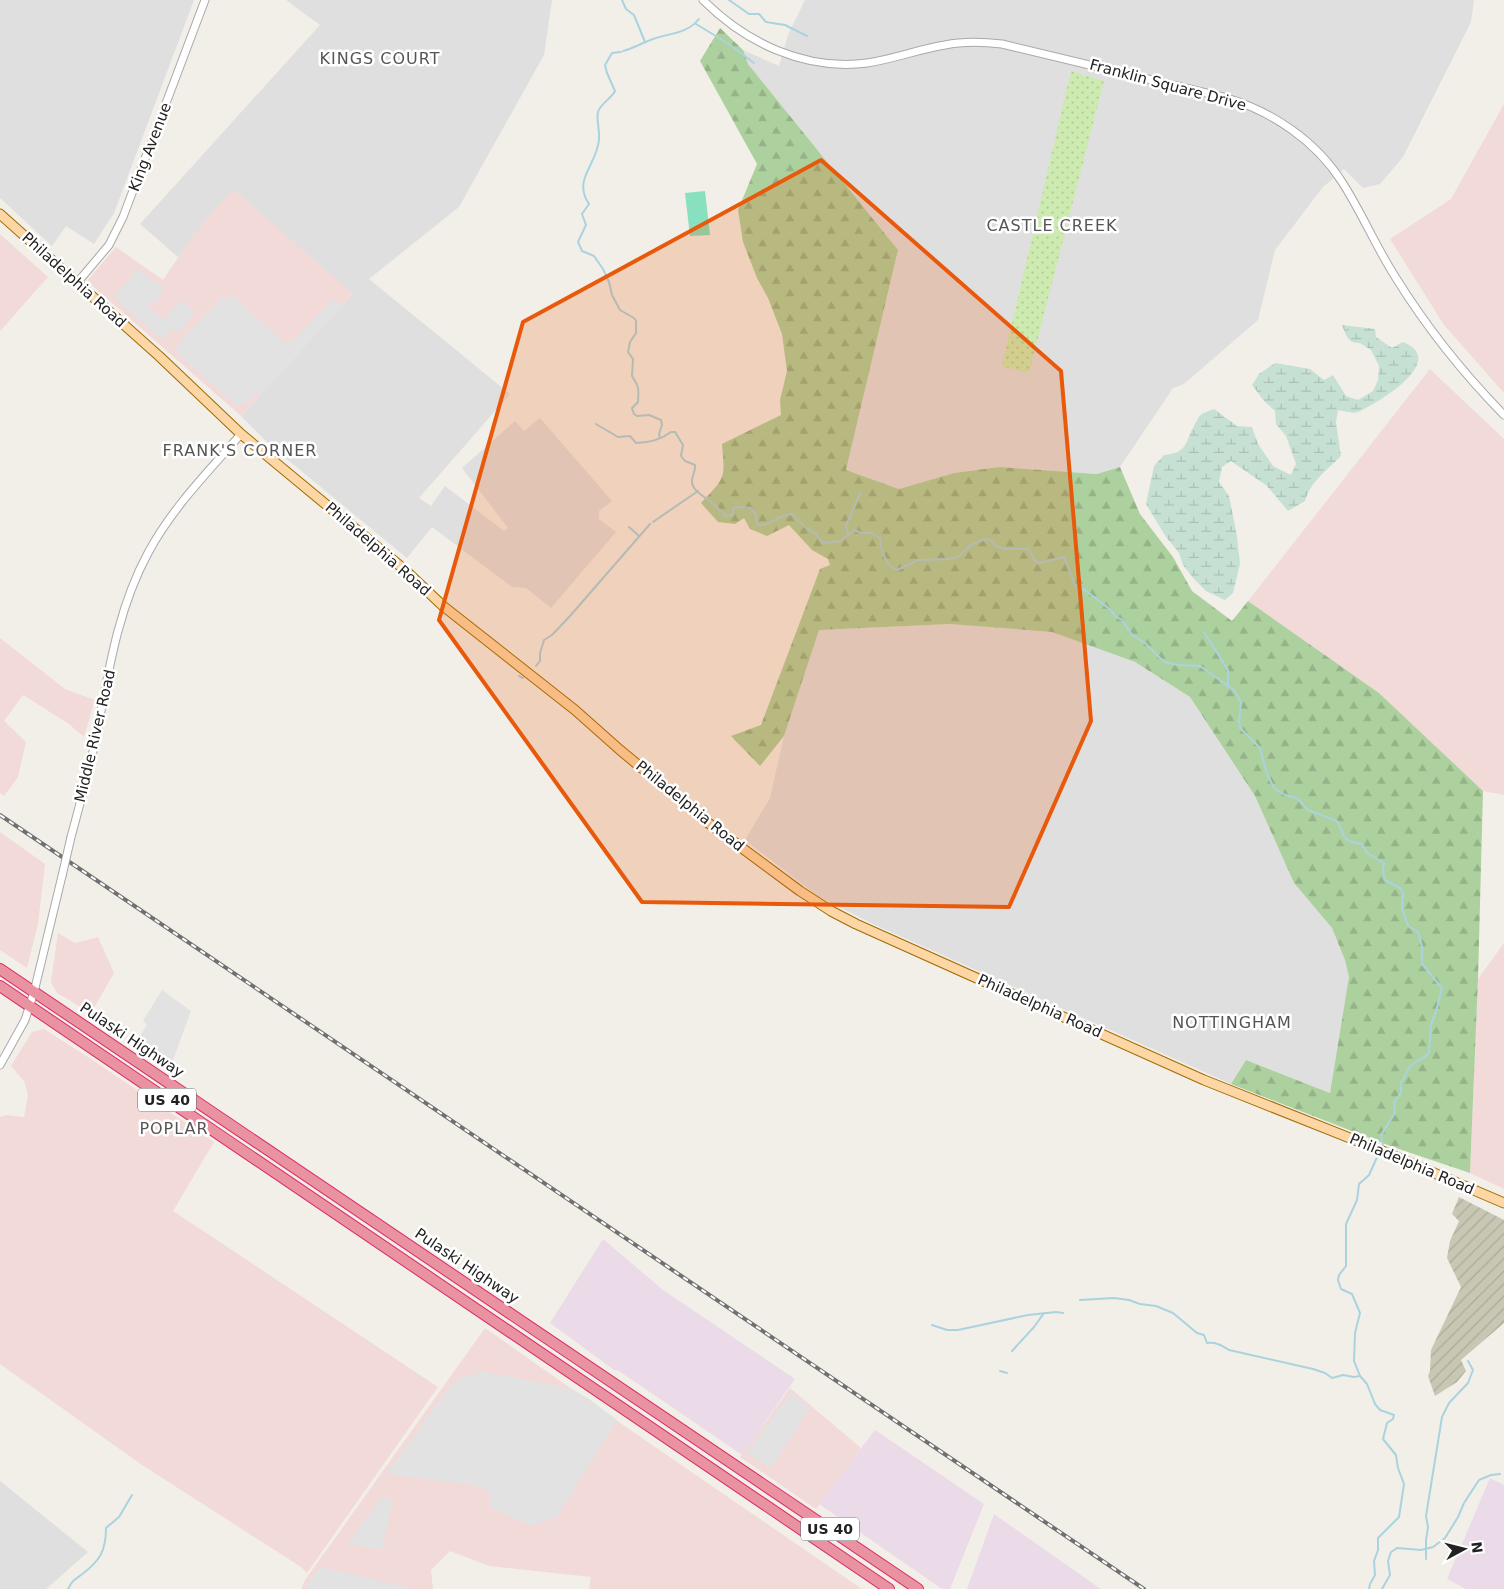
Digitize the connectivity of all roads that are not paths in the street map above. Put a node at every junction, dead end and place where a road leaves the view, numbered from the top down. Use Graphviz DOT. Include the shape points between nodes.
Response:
graph roads {
  1 [pos="205,0"];
  2 [pos="702,0"];
  3 [pos="0,214"];
  4 [pos="78,283"];
  5 [pos="1504,416"];
  6 [pos="241,434"];
  7 [pos="0,969"];
  8 [pos="0,986"];
  9 [pos="34,992"];
  10 [pos="29,1007"];
  11 [pos="0,1065"];
  12 [pos="1504,1203"];
  13 [pos="889,1589"];
  14 [pos="918,1589"];
  1 -- 4 [label="street, King Avenue" via="123,217 109,245"];
  2 -- 5 [label="street, Franklin Square Drive" via="742,33 800,58 838,64 868,63 947,44 1002,44 1220,96 1271,116 1302,138 1336,173 1382,256 1423,320"];
  3 -- 4 [label="main road, Philadelphia Road"];
  4 -- 6 [label="main road, Philadelphia Road"];
  6 -- 9 [label="street, Middle River Road, bridge" via="176,507 132,587 117,637 96,739"];
  6 -- 12 [label="main road, Philadelphia Road" via="702,818 831,911 1204,1080"];
  7 -- 9 [label="highway, Pulaski Highway / US 40"];
  8 -- 10 [label="highway, Pulaski Highway / US 40"];
  9 -- 10 [label="street, Middle River Road"];
  9 -- 14 [label="highway, Pulaski Highway / US 40"];
  10 -- 11 [label="street, Middle River Road"];
  10 -- 13 [label="highway, Pulaski Highway / US 40"];
}
